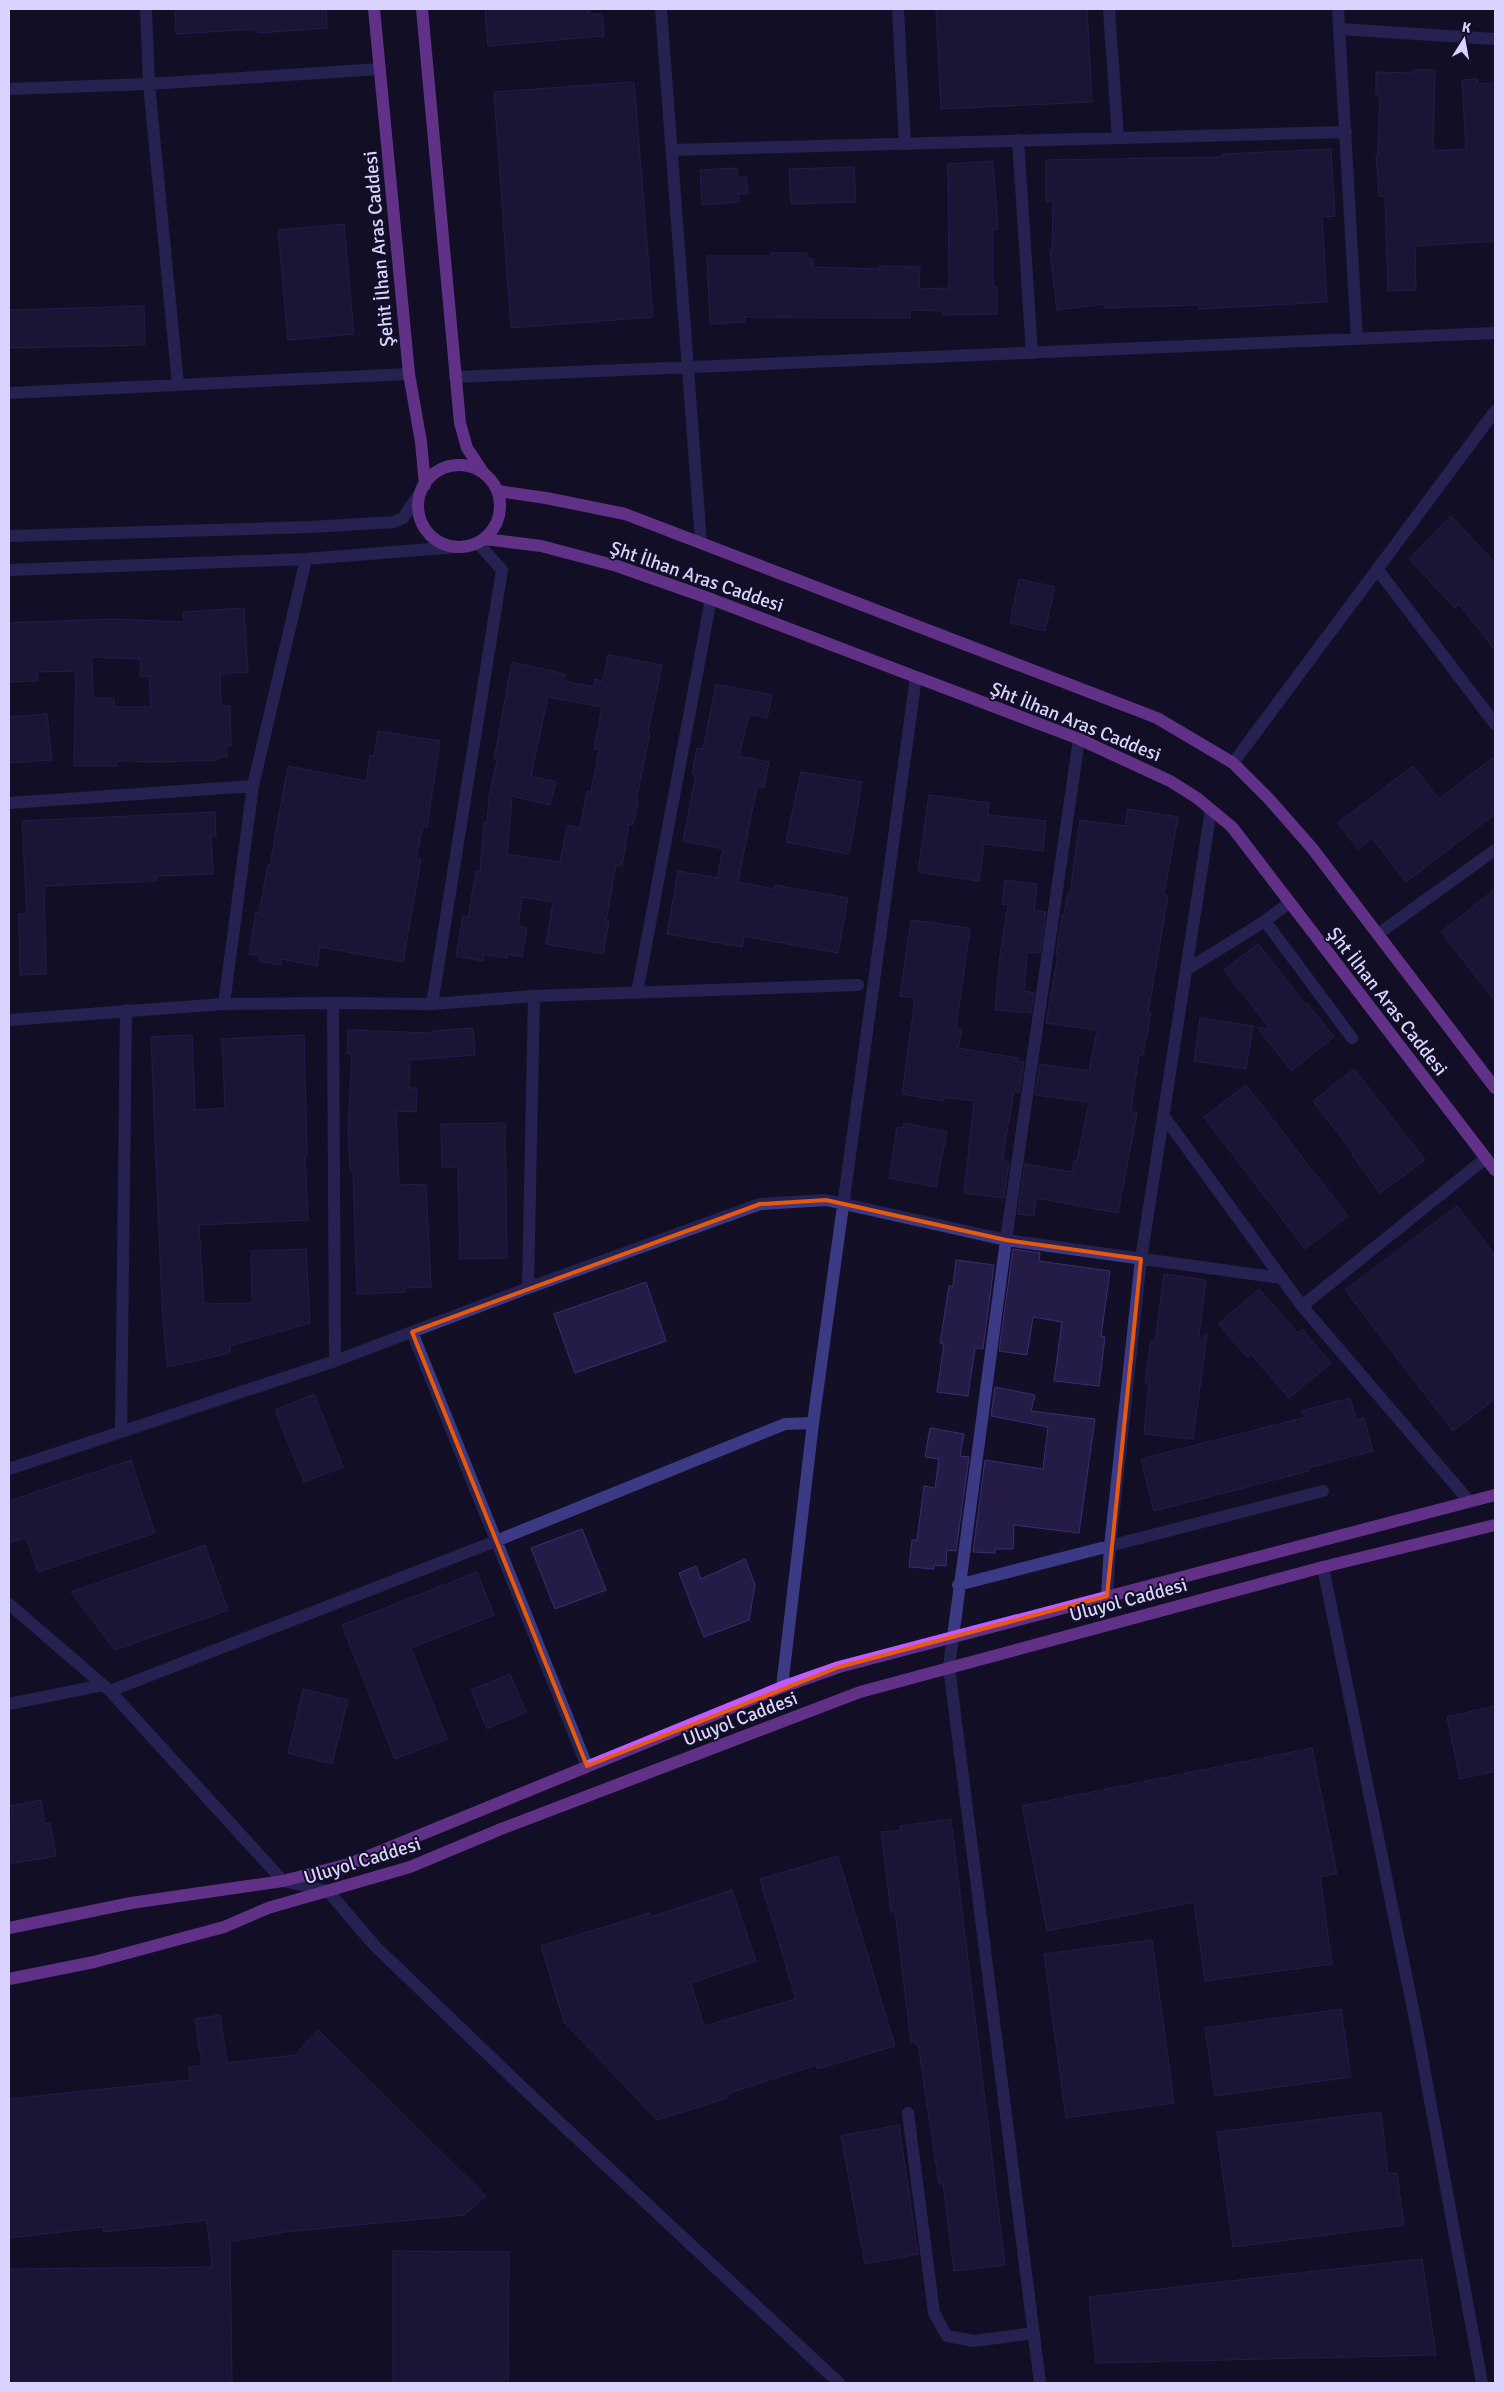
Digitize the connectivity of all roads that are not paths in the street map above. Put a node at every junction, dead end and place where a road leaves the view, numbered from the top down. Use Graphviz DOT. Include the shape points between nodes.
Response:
graph roads {
  1 [pos="146,9"];
  2 [pos="374,9"];
  3 [pos="422,9"];
  4 [pos="661,9"];
  5 [pos="898,9"];
  6 [pos="1109,9"];
  7 [pos="1338,9"];
  8 [pos="1339,28"];
  9 [pos="1495,39"];
  10 [pos="380,69"];
  11 [pos="149,84"];
  12 [pos="9,89"];
  13 [pos="1346,132"];
  14 [pos="1118,138"];
  15 [pos="1018,140"];
  16 [pos="905,144"];
  17 [pos="672,150"];
  18 [pos="1495,334"];
  19 [pos="1357,339"];
  20 [pos="1032,353"];
  21 [pos="688,367"];
  22 [pos="409,374"];
  23 [pos="455,377"];
  24 [pos="178,385"];
  25 [pos="9,393"];
  26 [pos="1495,411"];
  27 [pos="482,472"];
  28 [pos="423,487"];
  29 [pos="498,491"];
  30 [pos="9,536"];
  31 [pos="481,541"];
  32 [pos="701,543"];
  33 [pos="456,547"];
  34 [pos="306,559"];
  35 [pos="9,570"];
  36 [pos="1378,570"];
  37 [pos="711,599"];
  38 [pos="916,677"];
  39 [pos="1495,724"];
  40 [pos="1080,739"];
  41 [pos="1233,763"];
  42 [pos="253,786"];
  43 [pos="9,803"];
  44 [pos="1211,810"];
  45 [pos="1495,850"];
  46 [pos="1289,903"];
  47 [pos="1265,921"];
  48 [pos="1378,934"];
  49 [pos="1186,970"];
  50 [pos="858,985"];
  51 [pos="637,993"];
  52 [pos="534,996"];
  53 [pos="224,1004"];
  54 [pos="333,1004"];
  55 [pos="432,1004"];
  56 [pos="126,1010"];
  57 [pos="9,1020"];
  58 [pos="1352,1038"];
  59 [pos="1495,1088"];
  60 [pos="1164,1115"];
  61 [pos="1486,1158"];
  62 [pos="1495,1170"];
  63 [pos="843,1204"];
  64 [pos="1006,1240"];
  65 [pos="1141,1259"];
  66 [pos="1280,1278"];
  67 [pos="528,1288"];
  68 [pos="1302,1306"];
  69 [pos="412,1332"];
  70 [pos="335,1361"];
  71 [pos="813,1423"];
  72 [pos="121,1432"];
  73 [pos="9,1469"];
  74 [pos="1323,1491"];
  75 [pos="1495,1496"];
  76 [pos="1470,1501"];
  77 [pos="1495,1525"];
  78 [pos="496,1541"];
  79 [pos="1110,1546"];
  80 [pos="1323,1567"];
  81 [pos="958,1585"];
  82 [pos="1107,1596"];
  83 [pos="9,1604"];
  84 [pos="951,1636"];
  85 [pos="948,1668"];
  86 [pos="782,1687"];
  87 [pos="107,1688"];
  88 [pos="9,1704"];
  89 [pos="587,1766"];
  90 [pos="283,1881"];
  91 [pos="328,1891"];
  92 [pos="9,1928"];
  93 [pos="9,1979"];
  94 [pos="908,2113"];
  95 [pos="1034,2333"];
  96 [pos="839,2383"];
  97 [pos="1040,2383"];
  98 [pos="1482,2383"];
  1 -- 11 [label="street"];
  2 -- 10 [label="main road, Şehit İlhan Aras Caddesi"];
  3 -- 23 [label="main road"];
  4 -- 17 [label="street"];
  5 -- 16 [label="street"];
  6 -- 14 [label="street"];
  7 -- 8 [label="street"];
  8 -- 9 [label="street"];
  8 -- 13 [label="street"];
  10 -- 11 [label="street"];
  10 -- 22 [label="main road, Şehit İlhan Aras Caddesi"];
  11 -- 12 [label="street"];
  11 -- 24 [label="street"];
  13 -- 14 [label="street"];
  13 -- 19 [label="street"];
  14 -- 15 [label="street"];
  15 -- 16 [label="street"];
  15 -- 20 [label="street"];
  16 -- 17 [label="street"];
  17 -- 21 [label="street"];
  18 -- 19 [label="street"];
  19 -- 20 [label="street"];
  20 -- 21 [label="street"];
  21 -- 23 [label="street"];
  21 -- 32 [label="street"];
  22 -- 24 [label="street"];
  22 -- 28 [label="main road, Şehit İlhan Aras Caddesi" via="421,442"];
  23 -- 27 [label="main road" via="460,423 467,448"];
  24 -- 25 [label="street"];
  26 -- 36 [label="street"];
  27 -- 28 [label="main road" via="472,467 448,467 437,472"];
  27 -- 29 [label="main road"];
  28 -- 30 [label="street" via="403,518 394,522"];
  28 -- 33 [label="main road" via="419,506 422,522 436,540"];
  29 -- 31 [label="main road" via="497,522"];
  29 -- 32 [label="main road, Şht İlhan Aras Caddesi" via="625,514"];
  31 -- 33 [label="main road"];
  31 -- 37 [label="main road, Şht İlhan Aras Caddesi" via="541,546 618,566"];
  31 -- 55 [label="street" via="502,570"];
  32 -- 41 [label="main road, Şht İlhan Aras Caddesi" via="1157,718"];
  33 -- 34 [label="street"];
  34 -- 35 [label="street"];
  34 -- 42 [label="street"];
  36 -- 39 [label="street"];
  36 -- 41 [label="street"];
  37 -- 38 [label="main road, Şht İlhan Aras Caddesi"];
  37 -- 51 [label="street"];
  38 -- 40 [label="main road, Şht İlhan Aras Caddesi"];
  38 -- 63 [label="street"];
  40 -- 44 [label="main road, Şht İlhan Aras Caddesi" via="1170,781"];
  40 -- 64 [label="street"];
  41 -- 48 [label="main road, Şht İlhan Aras Caddesi" via="1312,848"];
  42 -- 43 [label="street"];
  42 -- 53 [label="street"];
  44 -- 46 [label="main road, Şht İlhan Aras Caddesi" via="1232,828"];
  44 -- 49 [label="street"];
  45 -- 48 [label="street"];
  46 -- 47 [label="street"];
  46 -- 61 [label="main road, Şht İlhan Aras Caddesi"];
  47 -- 49 [label="street"];
  47 -- 58 [label="street"];
  48 -- 59 [label="main road, Şht İlhan Aras Caddesi"];
  49 -- 60 [label="street"];
  50 -- 51 [label="street"];
  51 -- 52 [label="street"];
  52 -- 55 [label="street"];
  52 -- 67 [label="street"];
  53 -- 54 [label="street"];
  53 -- 56 [label="street"];
  54 -- 55 [label="street"];
  54 -- 70 [label="street"];
  56 -- 57 [label="street"];
  56 -- 72 [label="street"];
  60 -- 65 [label="street"];
  60 -- 66 [label="street"];
  61 -- 62 [label="main road, Şht İlhan Aras Caddesi"];
  61 -- 68 [label="street"];
  63 -- 64 [label="street"];
  63 -- 67 [label="street" via="826,1200 760,1204"];
  63 -- 71 [label="street"];
  64 -- 65 [label="street"];
  64 -- 81 [label="street"];
  65 -- 66 [label="street"];
  65 -- 79 [label="street"];
  66 -- 68 [label="street"];
  67 -- 69 [label="street"];
  68 -- 76 [label="street"];
  69 -- 70 [label="street"];
  69 -- 78 [label="street"];
  70 -- 72 [label="street"];
  71 -- 78 [label="street" via="784,1424"];
  71 -- 86 [label="street"];
  72 -- 73 [label="street"];
  74 -- 79 [label="street"];
  75 -- 76 [label="main road, Uluyol Caddesi"];
  76 -- 82 [label="main road, Uluyol Caddesi"];
  77 -- 80 [label="main road, Uluyol Caddesi"];
  78 -- 87 [label="street"];
  78 -- 89 [label="street"];
  79 -- 81 [label="street"];
  79 -- 82 [label="street"];
  80 -- 85 [label="main road, Uluyol Caddesi"];
  80 -- 98 [label="street" via="1416,2024"];
  81 -- 84 [label="street"];
  82 -- 84 [label="main road, Uluyol Caddesi"];
  83 -- 87 [label="street"];
  84 -- 85 [label="street"];
  84 -- 86 [label="main road, Uluyol Caddesi" via="839,1667"];
  85 -- 91 [label="main road, Uluyol Caddesi" via="860,1692 410,1867"];
  85 -- 95 [label="street"];
  86 -- 89 [label="main road, Uluyol Caddesi"];
  87 -- 88 [label="street"];
  87 -- 90 [label="street"];
  89 -- 90 [label="main road, Uluyol Caddesi" via="349,1864"];
  90 -- 91 [label="street"];
  90 -- 92 [label="main road, Uluyol Caddesi" via="131,1902"];
  91 -- 93 [label="main road, Uluyol Caddesi" via="268,1908 224,1927 94,1962"];
  91 -- 96 [label="street" via="375,1946"];
  94 -- 95 [label="street" via="934,2313 947,2336 974,2341"];
  95 -- 97 [label="street"];
}
